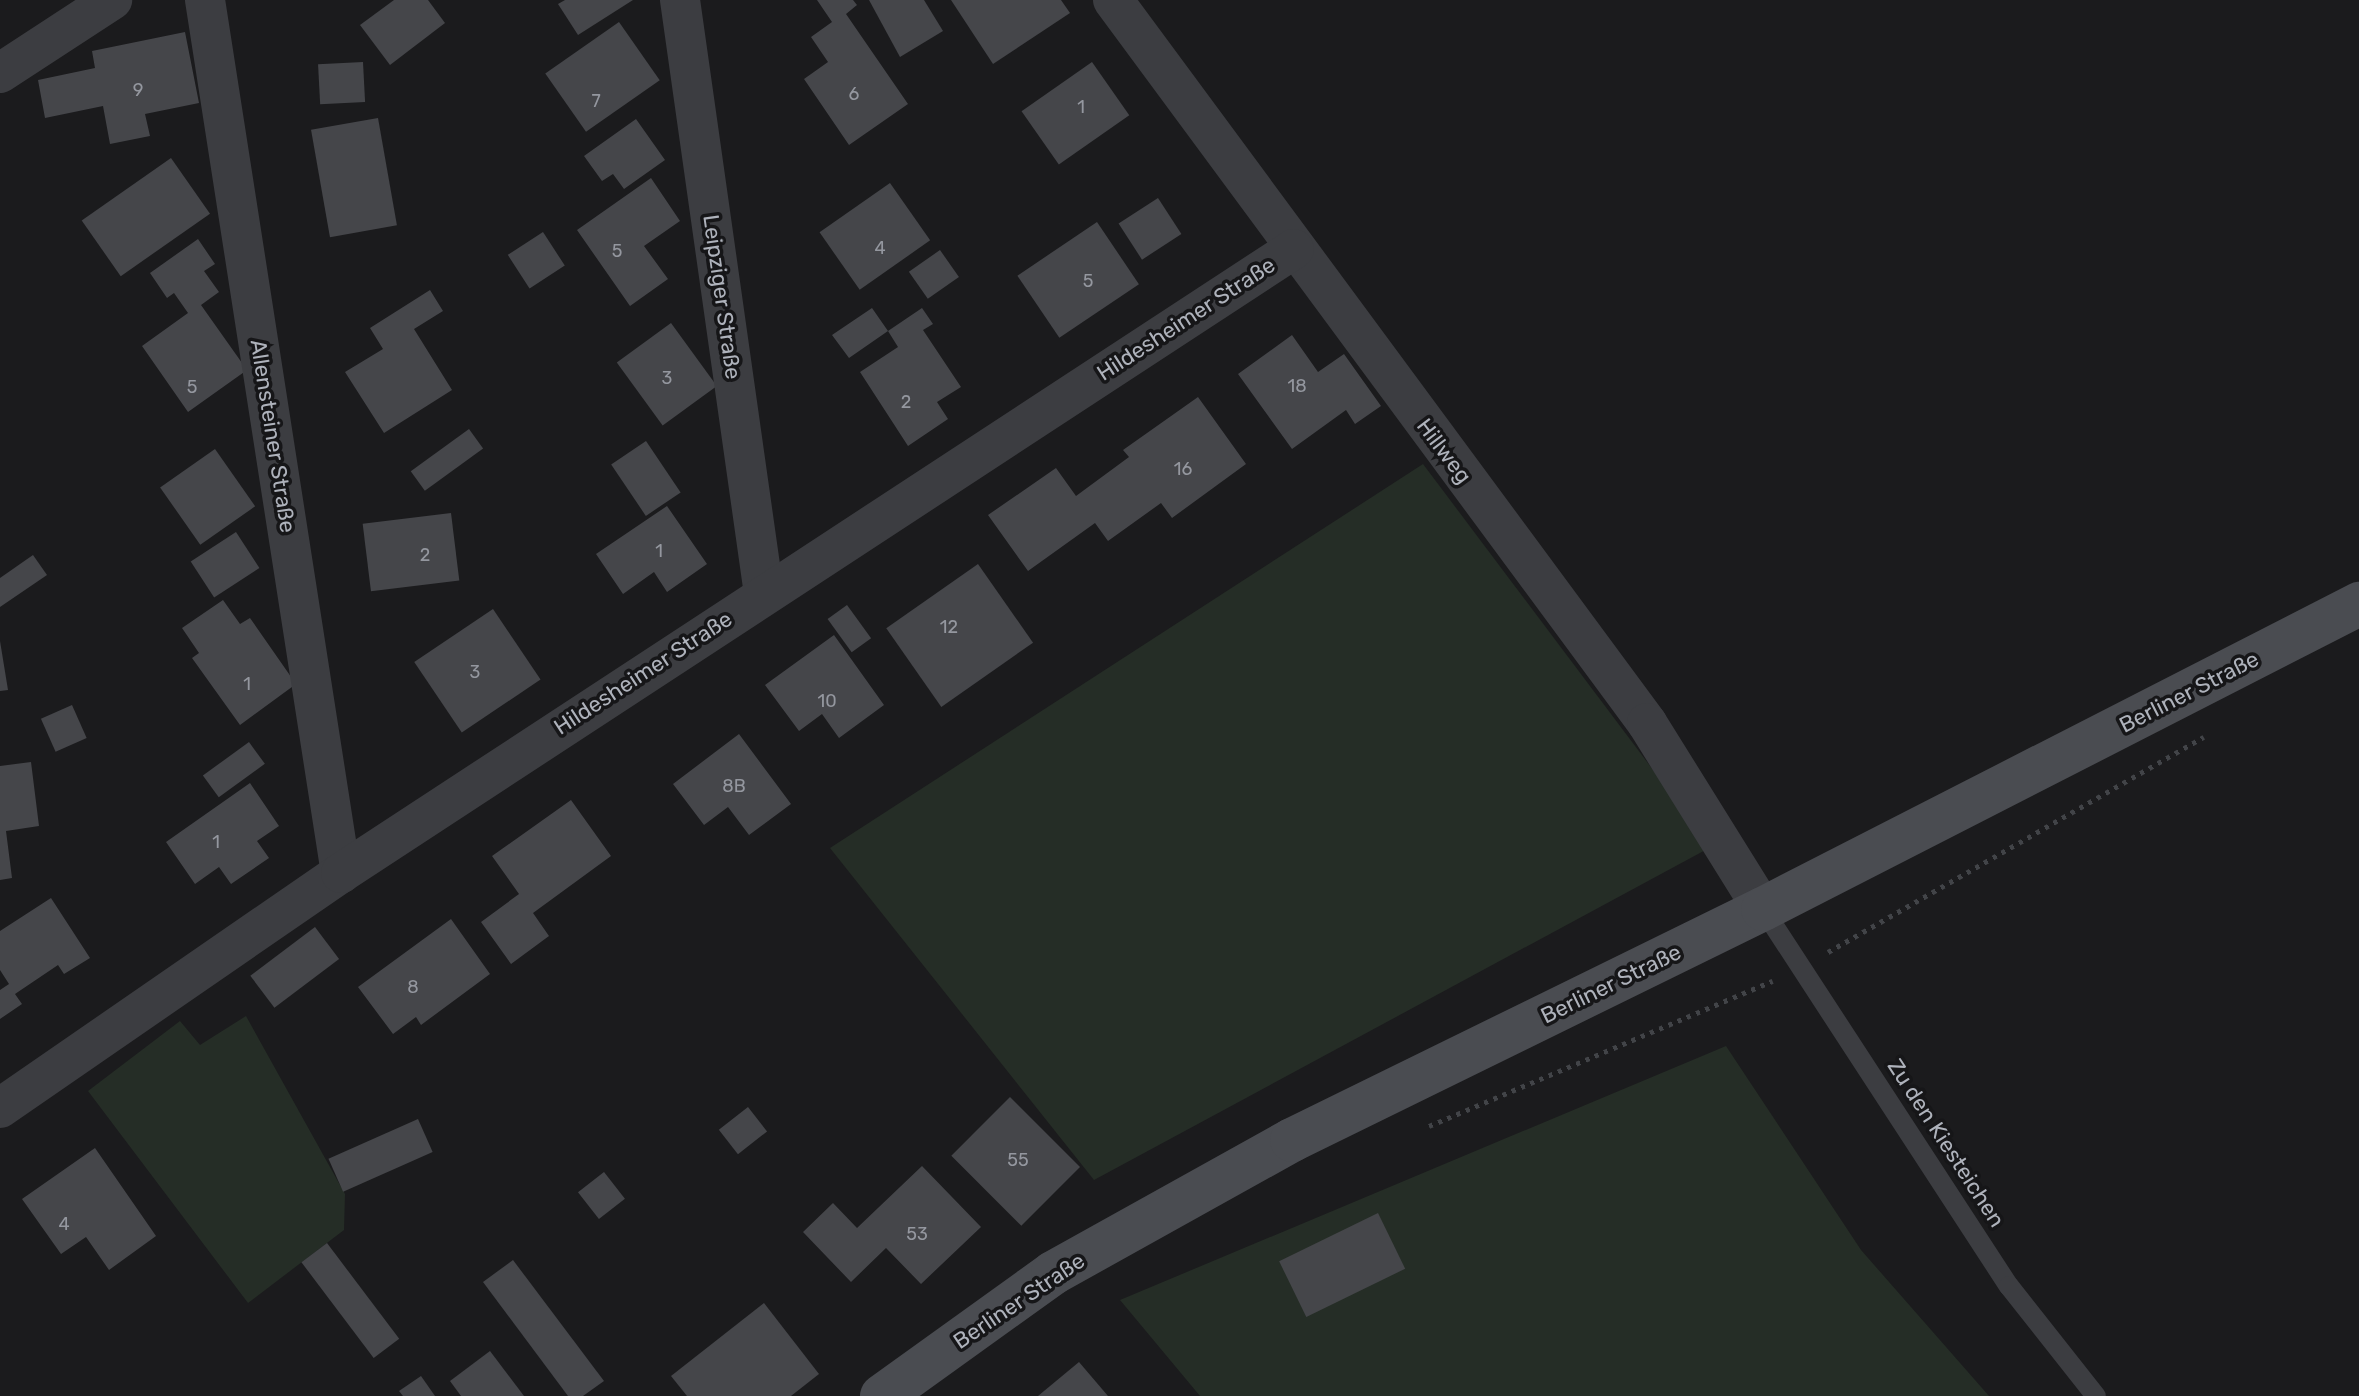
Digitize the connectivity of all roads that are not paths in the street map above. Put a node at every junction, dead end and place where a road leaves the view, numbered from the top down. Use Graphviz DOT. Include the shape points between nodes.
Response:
graph roads {
  1 [pos="112,0"];
  2 [pos="205,0"];
  3 [pos="680,0"];
  4 [pos="1113,0"];
  5 [pos="0,73"];
  6 [pos="1294,249"];
  7 [pos="764,594"];
  8 [pos="2359,604"];
  9 [pos="341,873"];
  10 [pos="1763,909"];
  11 [pos="0,1108"];
  12 [pos="882,1396"];
  13 [pos="2096,1396"];
  1 -- 5 [label="street"];
  2 -- 9 [label="street, Allensteiner Straße"];
  3 -- 7 [label="street, Leipziger Straße"];
  4 -- 6 [label="street, Hillweg"];
  6 -- 7 [label="street, Hildesheimer Straße"];
  6 -- 10 [label="street, Hillweg" via="1647,723"];
  7 -- 9 [label="street, Hildesheimer Straße"];
  8 -- 10 [label="main road, Berliner Straße"];
  9 -- 11 [label="street, Hildesheimer Straße"];
  10 -- 12 [label="main road, Berliner Straße" via="1292,1140 1053,1273"];
  10 -- 13 [label="lane, Zu den Kiesteichen" via="2009,1286"];
}
